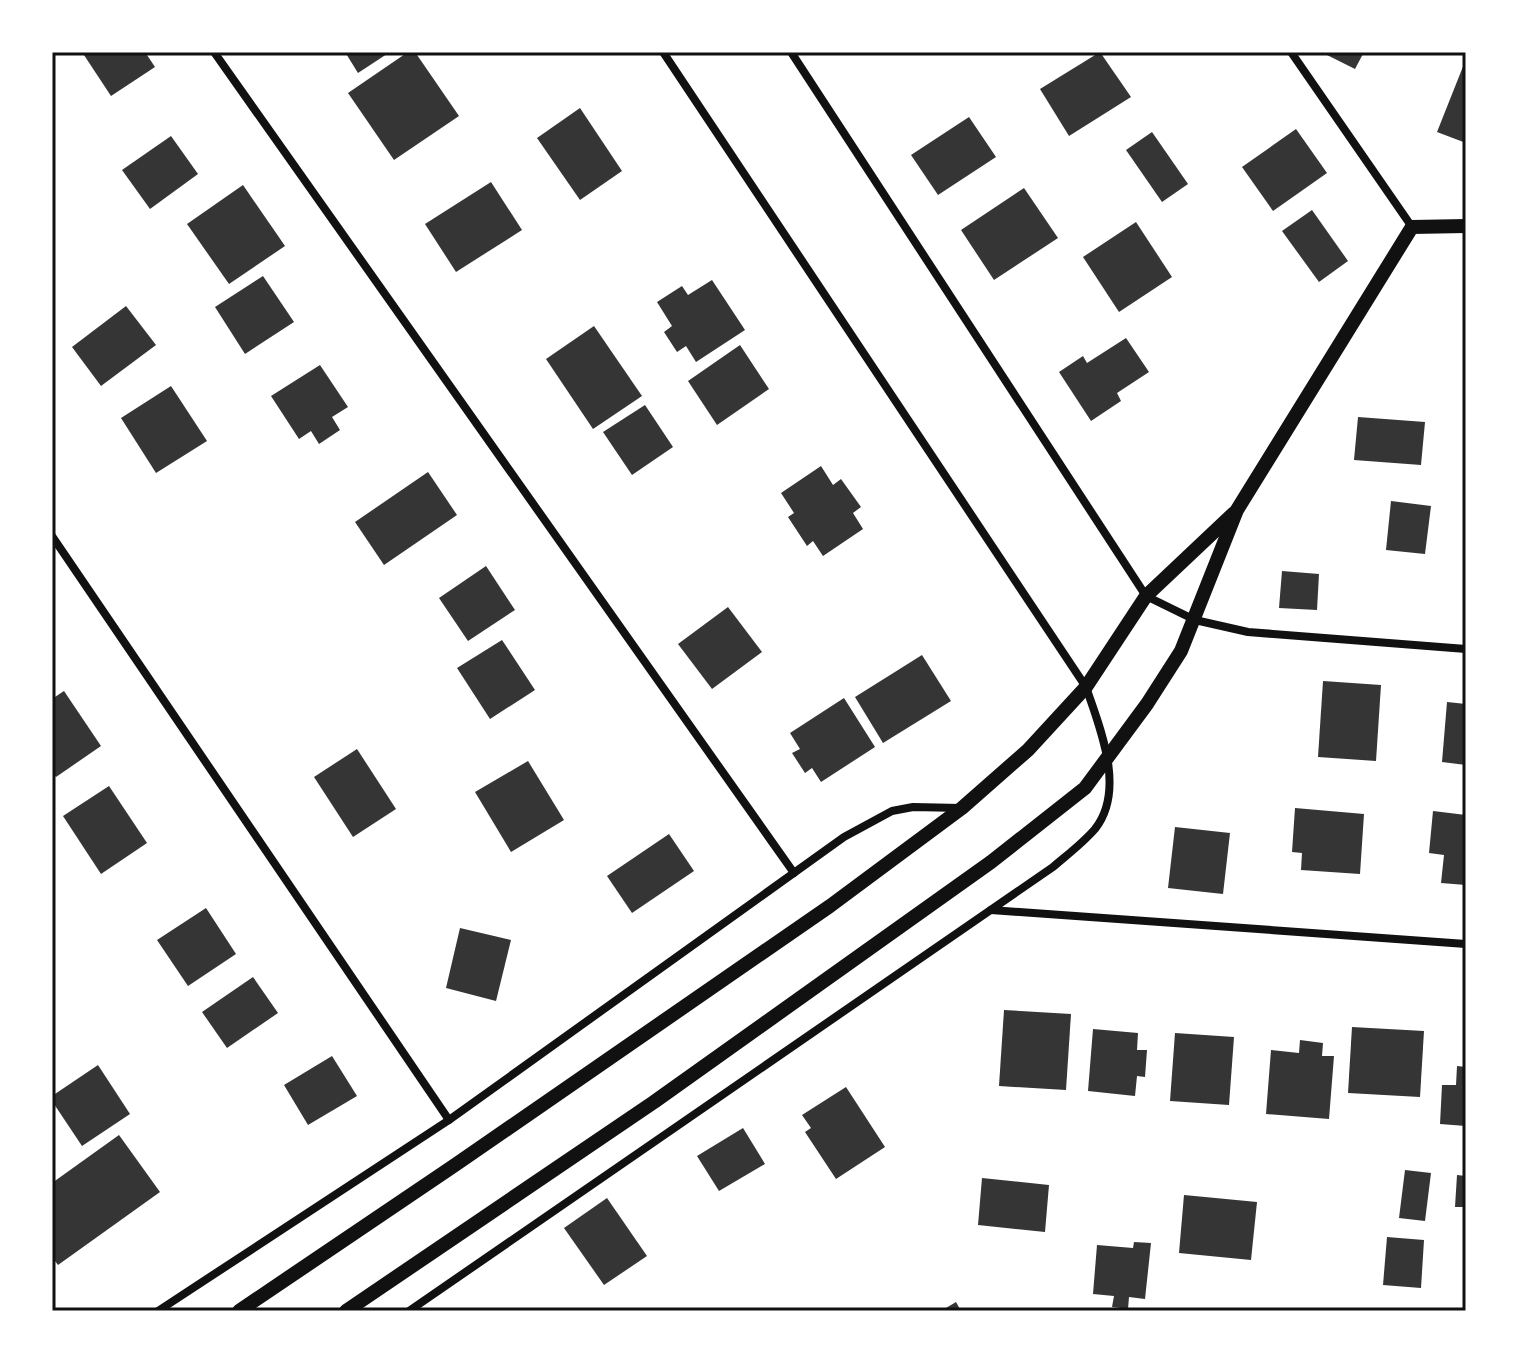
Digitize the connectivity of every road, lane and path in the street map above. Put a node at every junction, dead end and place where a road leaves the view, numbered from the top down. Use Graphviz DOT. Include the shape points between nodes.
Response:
graph roads {
  1 [pos="214,52"];
  2 [pos="663,52"];
  3 [pos="791,52"];
  4 [pos="1291,52"];
  5 [pos="1466,226"];
  6 [pos="1412,227"];
  7 [pos="1237,510"];
  8 [pos="52,536"];
  9 [pos="1146,596"];
  10 [pos="1195,620"];
  11 [pos="1466,649"];
  12 [pos="1086,687"];
  13 [pos="1109,756"];
  14 [pos="962,808"];
  15 [pos="794,873"];
  16 [pos="990,910"];
  17 [pos="1466,944"];
  18 [pos="449,1120"];
  19 [pos="158,1311"];
  20 [pos="239,1311"];
  21 [pos="346,1311"];
  22 [pos="409,1311"];
  1 -- 15 [label="street"];
  2 -- 12 [label="street"];
  3 -- 9 [label="street"];
  4 -- 6 [label="street"];
  5 -- 6 [label="street"];
  6 -- 7 [label="street"];
  7 -- 9 [label="street"];
  7 -- 10 [label="street"];
  8 -- 18 [label="street"];
  9 -- 10 [label="street"];
  9 -- 12 [label="street"];
  10 -- 11 [label="street" via="1248,632"];
  10 -- 13 [label="street" via="1181,651"];
  12 -- 13 [label="street"];
  12 -- 14 [label="street" via="1028,750"];
  13 -- 16 [label="street" via="1107,802 1096,828 1053,867"];
  13 -- 21 [label="street" via="1085,788 991,862 654,1102"];
  14 -- 15 [label="street" via="892,811"];
  14 -- 20 [label="street" via="830,906"];
  15 -- 18 [label="street"];
  16 -- 17 [label="street"];
  16 -- 22 [label="street"];
  18 -- 19 [label="street"];
}
